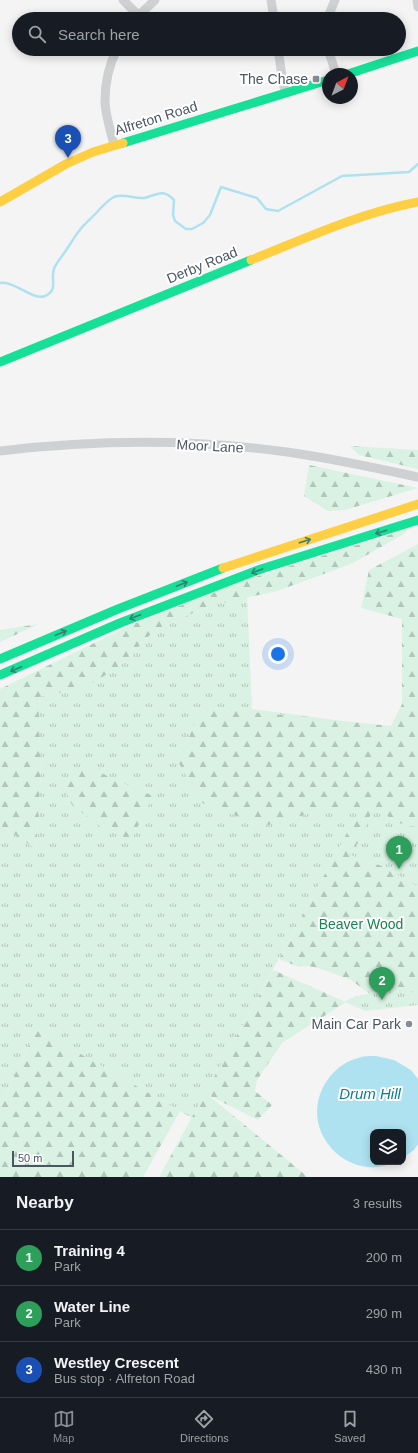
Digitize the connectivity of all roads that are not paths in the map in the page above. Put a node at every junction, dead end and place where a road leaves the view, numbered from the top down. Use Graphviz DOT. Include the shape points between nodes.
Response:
graph roads {
  1 [pos="123,0"];
  2 [pos="155,0"];
  3 [pos="271,0"];
  4 [pos="336,0"];
  5 [pos="417,0"];
  6 [pos="418,7"];
  7 [pos="133,12"];
  8 [pos="142,12"];
  9 [pos="273,12"];
  10 [pos="330,12"];
  11 [pos="418,51"];
  12 [pos="406,55"];
  13 [pos="114,56"];
  14 [pos="279,56"];
  15 [pos="330,56"];
  16 [pos="403,56"];
  17 [pos="334,68"];
  18 [pos="358,71"];
  19 [pos="322,82"];
  20 [pos="286,93"];
  21 [pos="114,145"];
  22 [pos="0,202"];
  23 [pos="418,202"];
  24 [pos="0,362"];
  25 [pos="0,451"];
  26 [pos="418,477"];
  27 [pos="418,504"];
  28 [pos="418,520"];
  29 [pos="0,660"];
  30 [pos="0,675"];
  1 -- 7 [label="street"];
  2 -- 8 [label="street"];
  3 -- 9 [label="street"];
  4 -- 10 [label="street"];
  5 -- 6 [label="street"];
  11 -- 12 [label="main road"];
  13 -- 21 [label="street" via="108,77 105,103"];
  14 -- 20 [label="street"];
  15 -- 17 [label="street"];
  16 -- 18 [label="main road"];
  19 -- 20 [label="main road, Alfreton Road"];
  20 -- 21 [label="main road, Alfreton Road"];
  21 -- 22 [label="main road, Alfreton Road" via="66,164"];
  23 -- 24 [label="main road, Derby Road" via="356,218"];
  25 -- 26 [label="street, Moor Lane" via="107,442 214,445 287,452"];
  29 -- 27 [label="main road, one-way" via="224,567"];
  28 -- 30 [label="main road, one-way" via="261,569 120,623"];
}
